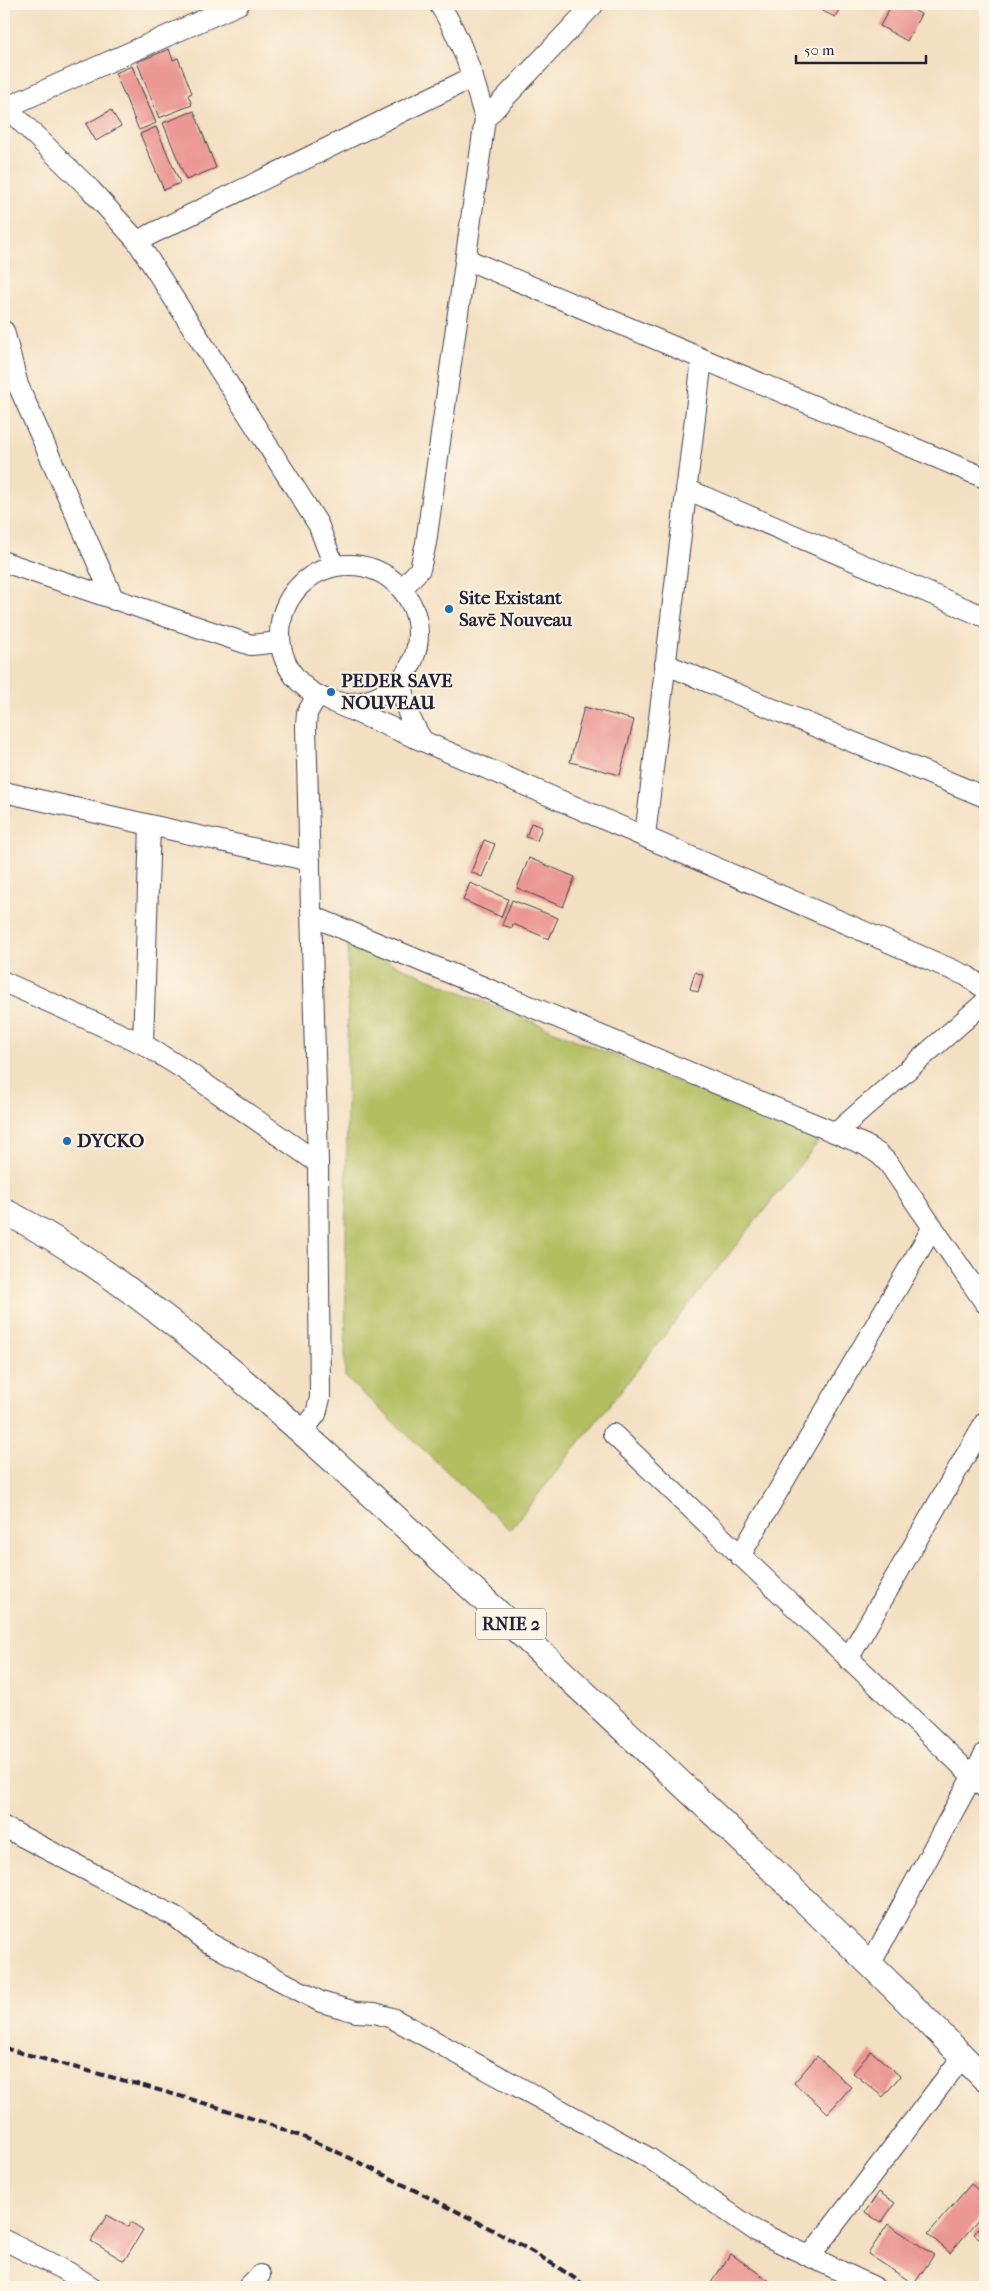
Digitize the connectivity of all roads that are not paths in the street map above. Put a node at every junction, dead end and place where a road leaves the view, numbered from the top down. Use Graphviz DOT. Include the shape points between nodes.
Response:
graph roads {
  1 [pos="239,4"];
  2 [pos="439,4"];
  3 [pos="594,4"];
  4 [pos="473,77"];
  5 [pos="5,106"];
  6 [pos="485,119"];
  7 [pos="137,241"];
  8 [pos="466,259"];
  9 [pos="4,331"];
  10 [pos="702,359"];
  11 [pos="11,382"];
  12 [pos="985,478"];
  13 [pos="686,489"];
  14 [pos="4,562"];
  15 [pos="334,566"];
  16 [pos="402,589"];
  17 [pos="114,600"];
  18 [pos="985,617"];
  19 [pos="280,642"];
  20 [pos="665,664"];
  21 [pos="403,678"];
  22 [pos="324,699"];
  23 [pos="423,741"];
  24 [pos="4,792"];
  25 [pos="985,797"];
  26 [pos="150,825"];
  27 [pos="645,836"];
  28 [pos="310,861"];
  29 [pos="312,916"];
  30 [pos="4,982"];
  31 [pos="985,988"];
  32 [pos="985,1002"];
  33 [pos="143,1044"];
  34 [pos="837,1132"];
  35 [pos="318,1164"];
  36 [pos="4,1211"];
  37 [pos="933,1227"];
  38 [pos="985,1303"];
  39 [pos="985,1422"];
  40 [pos="303,1431"];
  41 [pos="612,1434"];
  42 [pos="740,1556"];
  43 [pos="848,1659"];
  44 [pos="985,1753"];
  45 [pos="979,1782"];
  46 [pos="4,1826"];
  47 [pos="871,1963"];
  48 [pos="963,2056"];
  49 [pos="985,2078"];
  50 [pos="4,2240"];
  51 [pos="810,2256"];
  52 [pos="92,2287"];
  53 [pos="874,2287"];
  1 -- 5 [label="street"];
  2 -- 4 [label="street" via="450,20"];
  3 -- 6 [label="street"];
  4 -- 6 [label="street"];
  4 -- 7 [label="street"];
  5 -- 7 [label="street" via="90,189"];
  6 -- 8 [label="street"];
  7 -- 15 [label="street" via="318,524"];
  8 -- 10 [label="street"];
  8 -- 16 [label="street" via="423,556 420,569"];
  9 -- 11 [label="street"];
  10 -- 12 [label="street"];
  10 -- 13 [label="street"];
  11 -- 17 [label="street"];
  13 -- 18 [label="street"];
  13 -- 20 [label="street"];
  14 -- 17 [label="street"];
  15 -- 16 [label="street" via="368,567"];
  15 -- 19 [label="street" via="315,573 294,591 282,615"];
  16 -- 21 [label="street" via="418,626 416,654"];
  17 -- 19 [label="street" via="251,646"];
  19 -- 22 [label="street" via="288,668 296,679"];
  20 -- 25 [label="street"];
  20 -- 27 [label="street"];
  21 -- 22 [label="street" via="394,688 370,701 343,704"];
  21 -- 23 [label="street" via="404,707"];
  22 -- 23 [label="street"];
  22 -- 28 [label="street" via="307,713"];
  23 -- 27 [label="street"];
  24 -- 26 [label="street"];
  26 -- 28 [label="street"];
  26 -- 33 [label="street"];
  27 -- 31 [label="street" via="967,976"];
  28 -- 29 [label="street"];
  29 -- 34 [label="street"];
  29 -- 35 [label="street"];
  30 -- 33 [label="street"];
  32 -- 34 [label="street"];
  33 -- 35 [label="street"];
  34 -- 37 [label="street" via="879,1154"];
  35 -- 40 [label="street" via="320,1398 316,1414"];
  36 -- 40 [label="main road, RNIE 2" via="108,1273"];
  37 -- 38 [label="street"];
  37 -- 42 [label="street"];
  39 -- 43 [label="street"];
  40 -- 47 [label="main road, RNIE 2"];
  41 -- 42 [label="street"];
  42 -- 43 [label="street"];
  43 -- 45 [label="street"];
  44 -- 45 [label="street"];
  45 -- 47 [label="street"];
  46 -- 51 [label="street" via="176,1916 209,1943 321,2002 392,2018 649,2158 756,2231"];
  47 -- 48 [label="main road, RNIE 2"];
  48 -- 49 [label="main road, RNIE 2"];
  48 -- 51 [label="street"];
  50 -- 52 [label="street"];
  51 -- 53 [label="street"];
}
